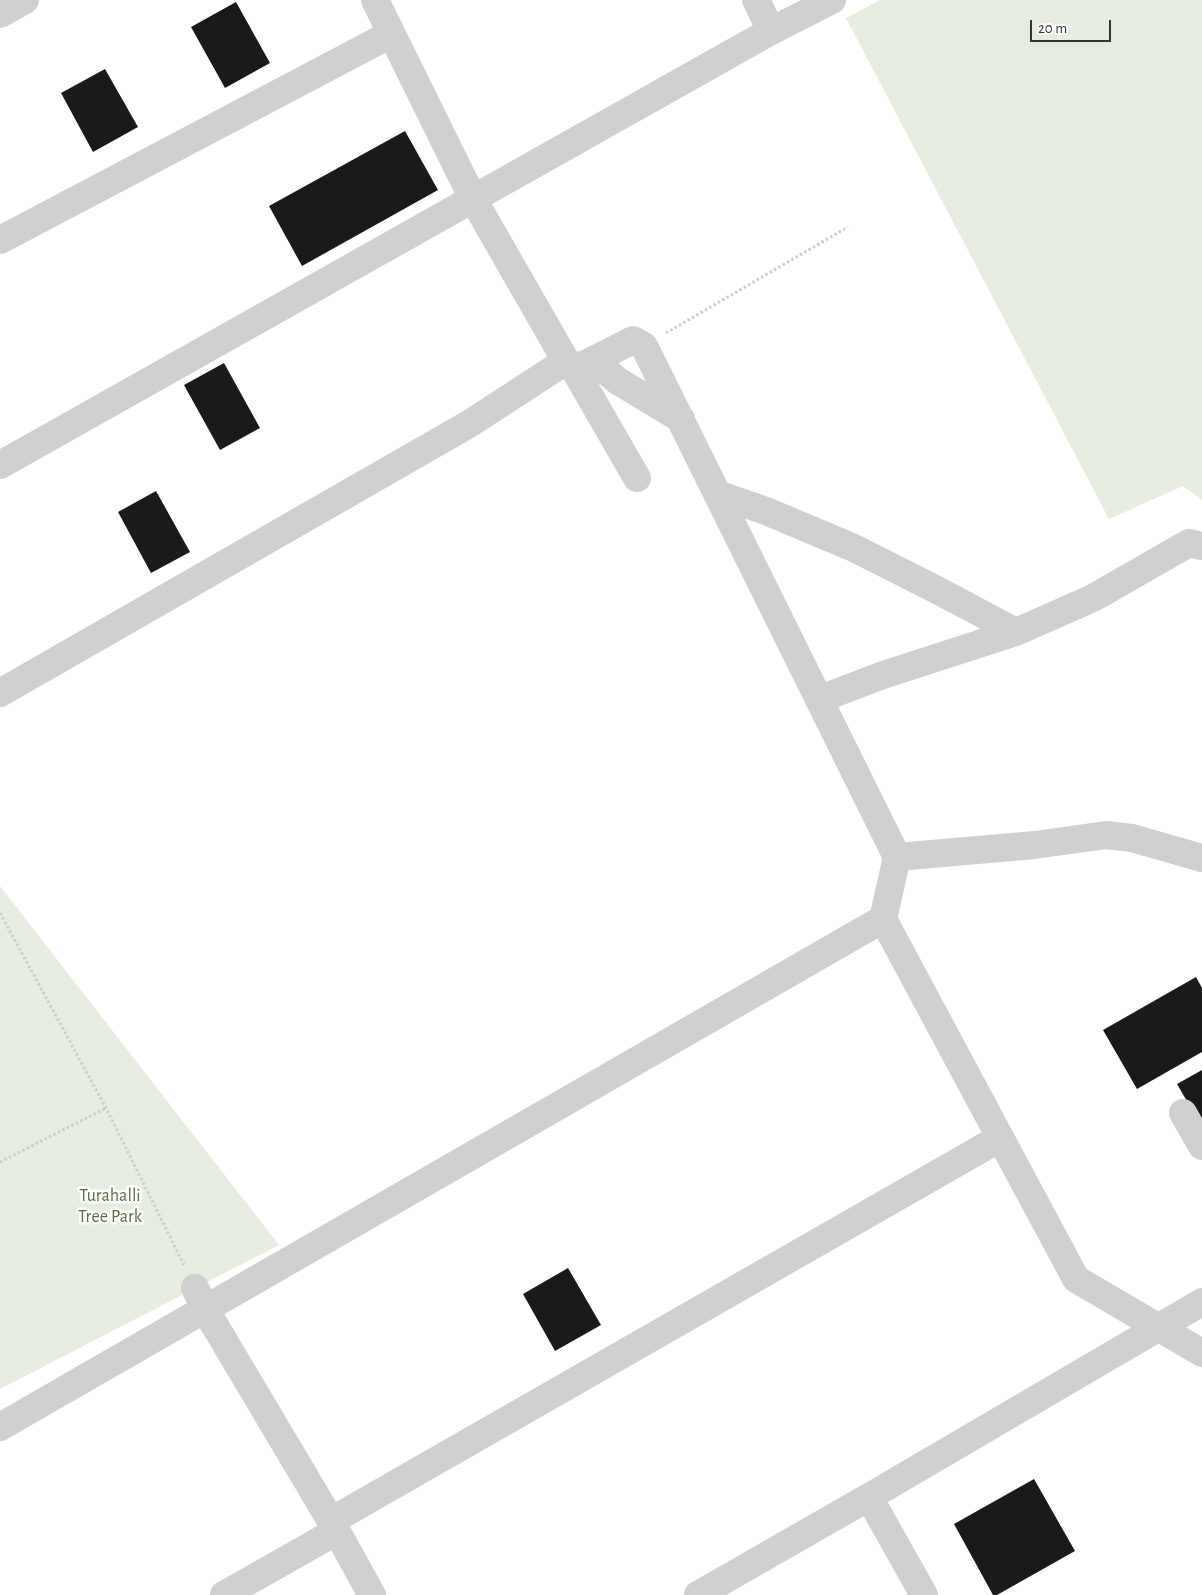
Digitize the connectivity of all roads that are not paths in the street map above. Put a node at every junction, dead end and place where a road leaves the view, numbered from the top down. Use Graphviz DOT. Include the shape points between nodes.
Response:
graph roads {
  1 [pos="25,0"];
  2 [pos="374,0"];
  3 [pos="756,0"];
  4 [pos="832,0"];
  5 [pos="0,14"];
  6 [pos="770,31"];
  7 [pos="391,34"];
  8 [pos="473,199"];
  9 [pos="0,240"];
  10 [pos="577,363"];
  11 [pos="681,419"];
  12 [pos="0,464"];
  13 [pos="637,478"];
  14 [pos="717,494"];
  15 [pos="1202,546"];
  16 [pos="1016,632"];
  17 [pos="0,694"];
  18 [pos="820,699"];
  19 [pos="897,857"];
  20 [pos="1202,858"];
  21 [pos="883,919"];
  22 [pos="1183,1113"];
  23 [pos="1000,1138"];
  24 [pos="1202,1146"];
  25 [pos="200,1299"];
  26 [pos="1202,1302"];
  27 [pos="1158,1327"];
  28 [pos="1202,1353"];
  29 [pos="0,1427"];
  30 [pos="869,1497"];
  31 [pos="334,1526"];
  32 [pos="224,1595"];
  33 [pos="372,1595"];
  34 [pos="698,1595"];
  35 [pos="924,1595"];
  1 -- 5 [label="street"];
  2 -- 7 [label="street"];
  3 -- 6 [label="street"];
  4 -- 6 [label="street"];
  6 -- 8 [label="street"];
  7 -- 8 [label="street"];
  7 -- 9 [label="street"];
  8 -- 10 [label="street"];
  8 -- 12 [label="street"];
  10 -- 11 [label="street" via="618,381"];
  10 -- 11 [label="street" via="632,340 644,346"];
  10 -- 13 [label="street"];
  10 -- 17 [label="street"];
  11 -- 14 [label="street"];
  14 -- 16 [label="street" via="854,548"];
  14 -- 18 [label="street"];
  15 -- 16 [label="street" via="1189,544 1093,598"];
  16 -- 18 [label="street"];
  18 -- 19 [label="street"];
  19 -- 20 [label="street" via="1035,845 1106,835 1132,838"];
  19 -- 21 [label="street"];
  21 -- 23 [label="street"];
  21 -- 25 [label="street"];
  22 -- 24 [label="street"];
  23 -- 27 [label="street" via="1076,1279"];
  23 -- 31 [label="street"];
  25 -- 29 [label="street"];
  25 -- 31 [label="street"];
  26 -- 27 [label="street"];
  27 -- 28 [label="street"];
  27 -- 30 [label="street"];
  30 -- 34 [label="street"];
  30 -- 35 [label="street"];
  31 -- 32 [label="street"];
  31 -- 33 [label="street"];
}
